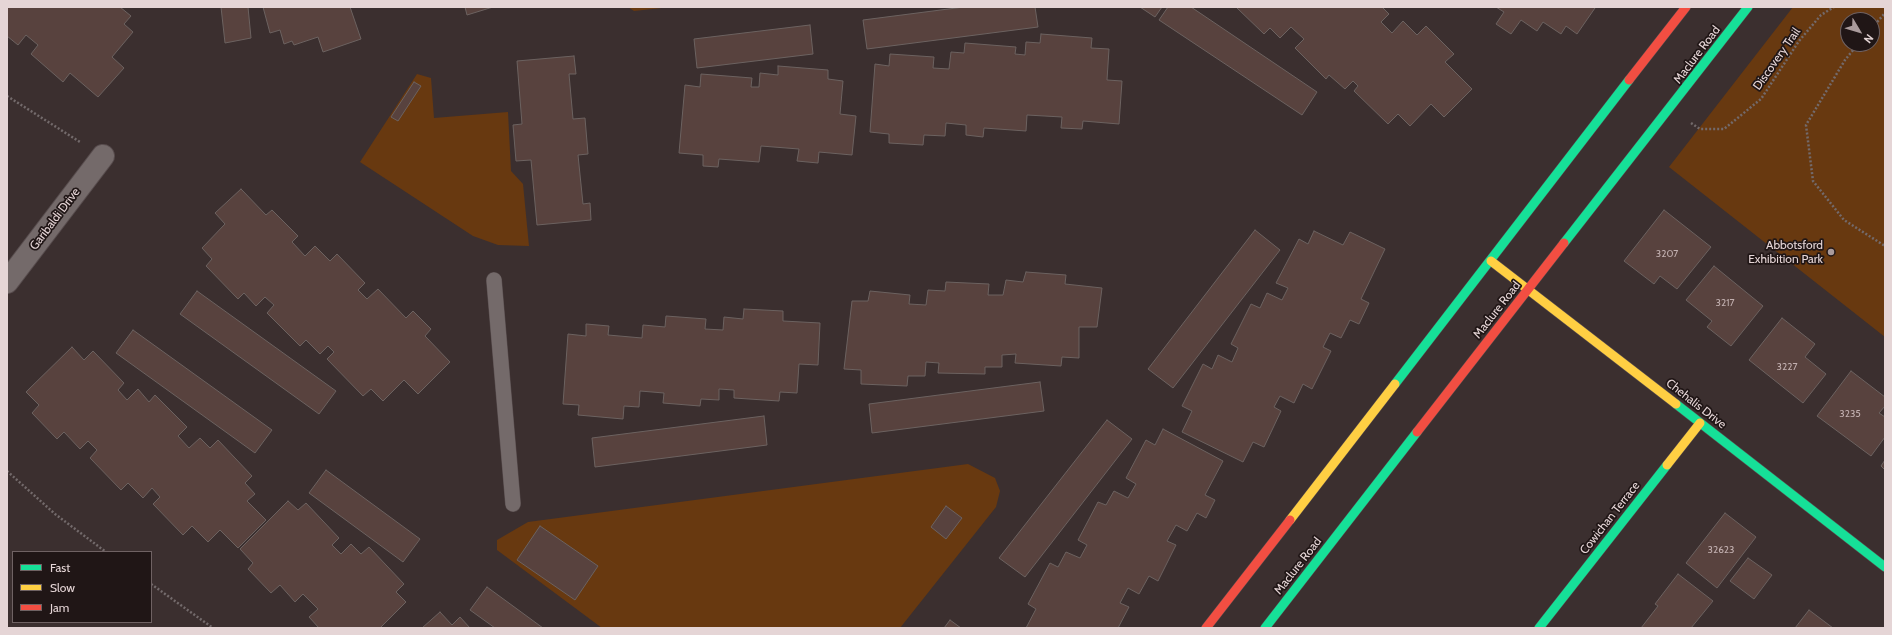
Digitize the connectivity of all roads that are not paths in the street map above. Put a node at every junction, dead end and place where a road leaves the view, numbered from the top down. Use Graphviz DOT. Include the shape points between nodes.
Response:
graph roads {
  1 [pos="1686,7"];
  2 [pos="1748,7"];
  3 [pos="102,156"];
  4 [pos="1491,261"];
  5 [pos="494,280"];
  6 [pos="7,282"];
  7 [pos="1528,290"];
  8 [pos="1700,423"];
  9 [pos="513,504"];
  10 [pos="1885,567"];
  11 [pos="1206,628"];
  12 [pos="1266,628"];
  13 [pos="1539,628"];
  1 -- 4 [label="main road"];
  2 -- 7 [label="main road, Maclure Road"];
  3 -- 6 [label="street, Garibaldi Drive"];
  4 -- 7 [label="main road, Chehalis Drive"];
  4 -- 11 [label="main road"];
  5 -- 9 [label="lane"];
  7 -- 8 [label="main road, Chehalis Drive"];
  7 -- 12 [label="main road, Maclure Road"];
  8 -- 10 [label="main road, Chehalis Drive"];
  8 -- 13 [label="main road, Cowichan Terrace"];
}
